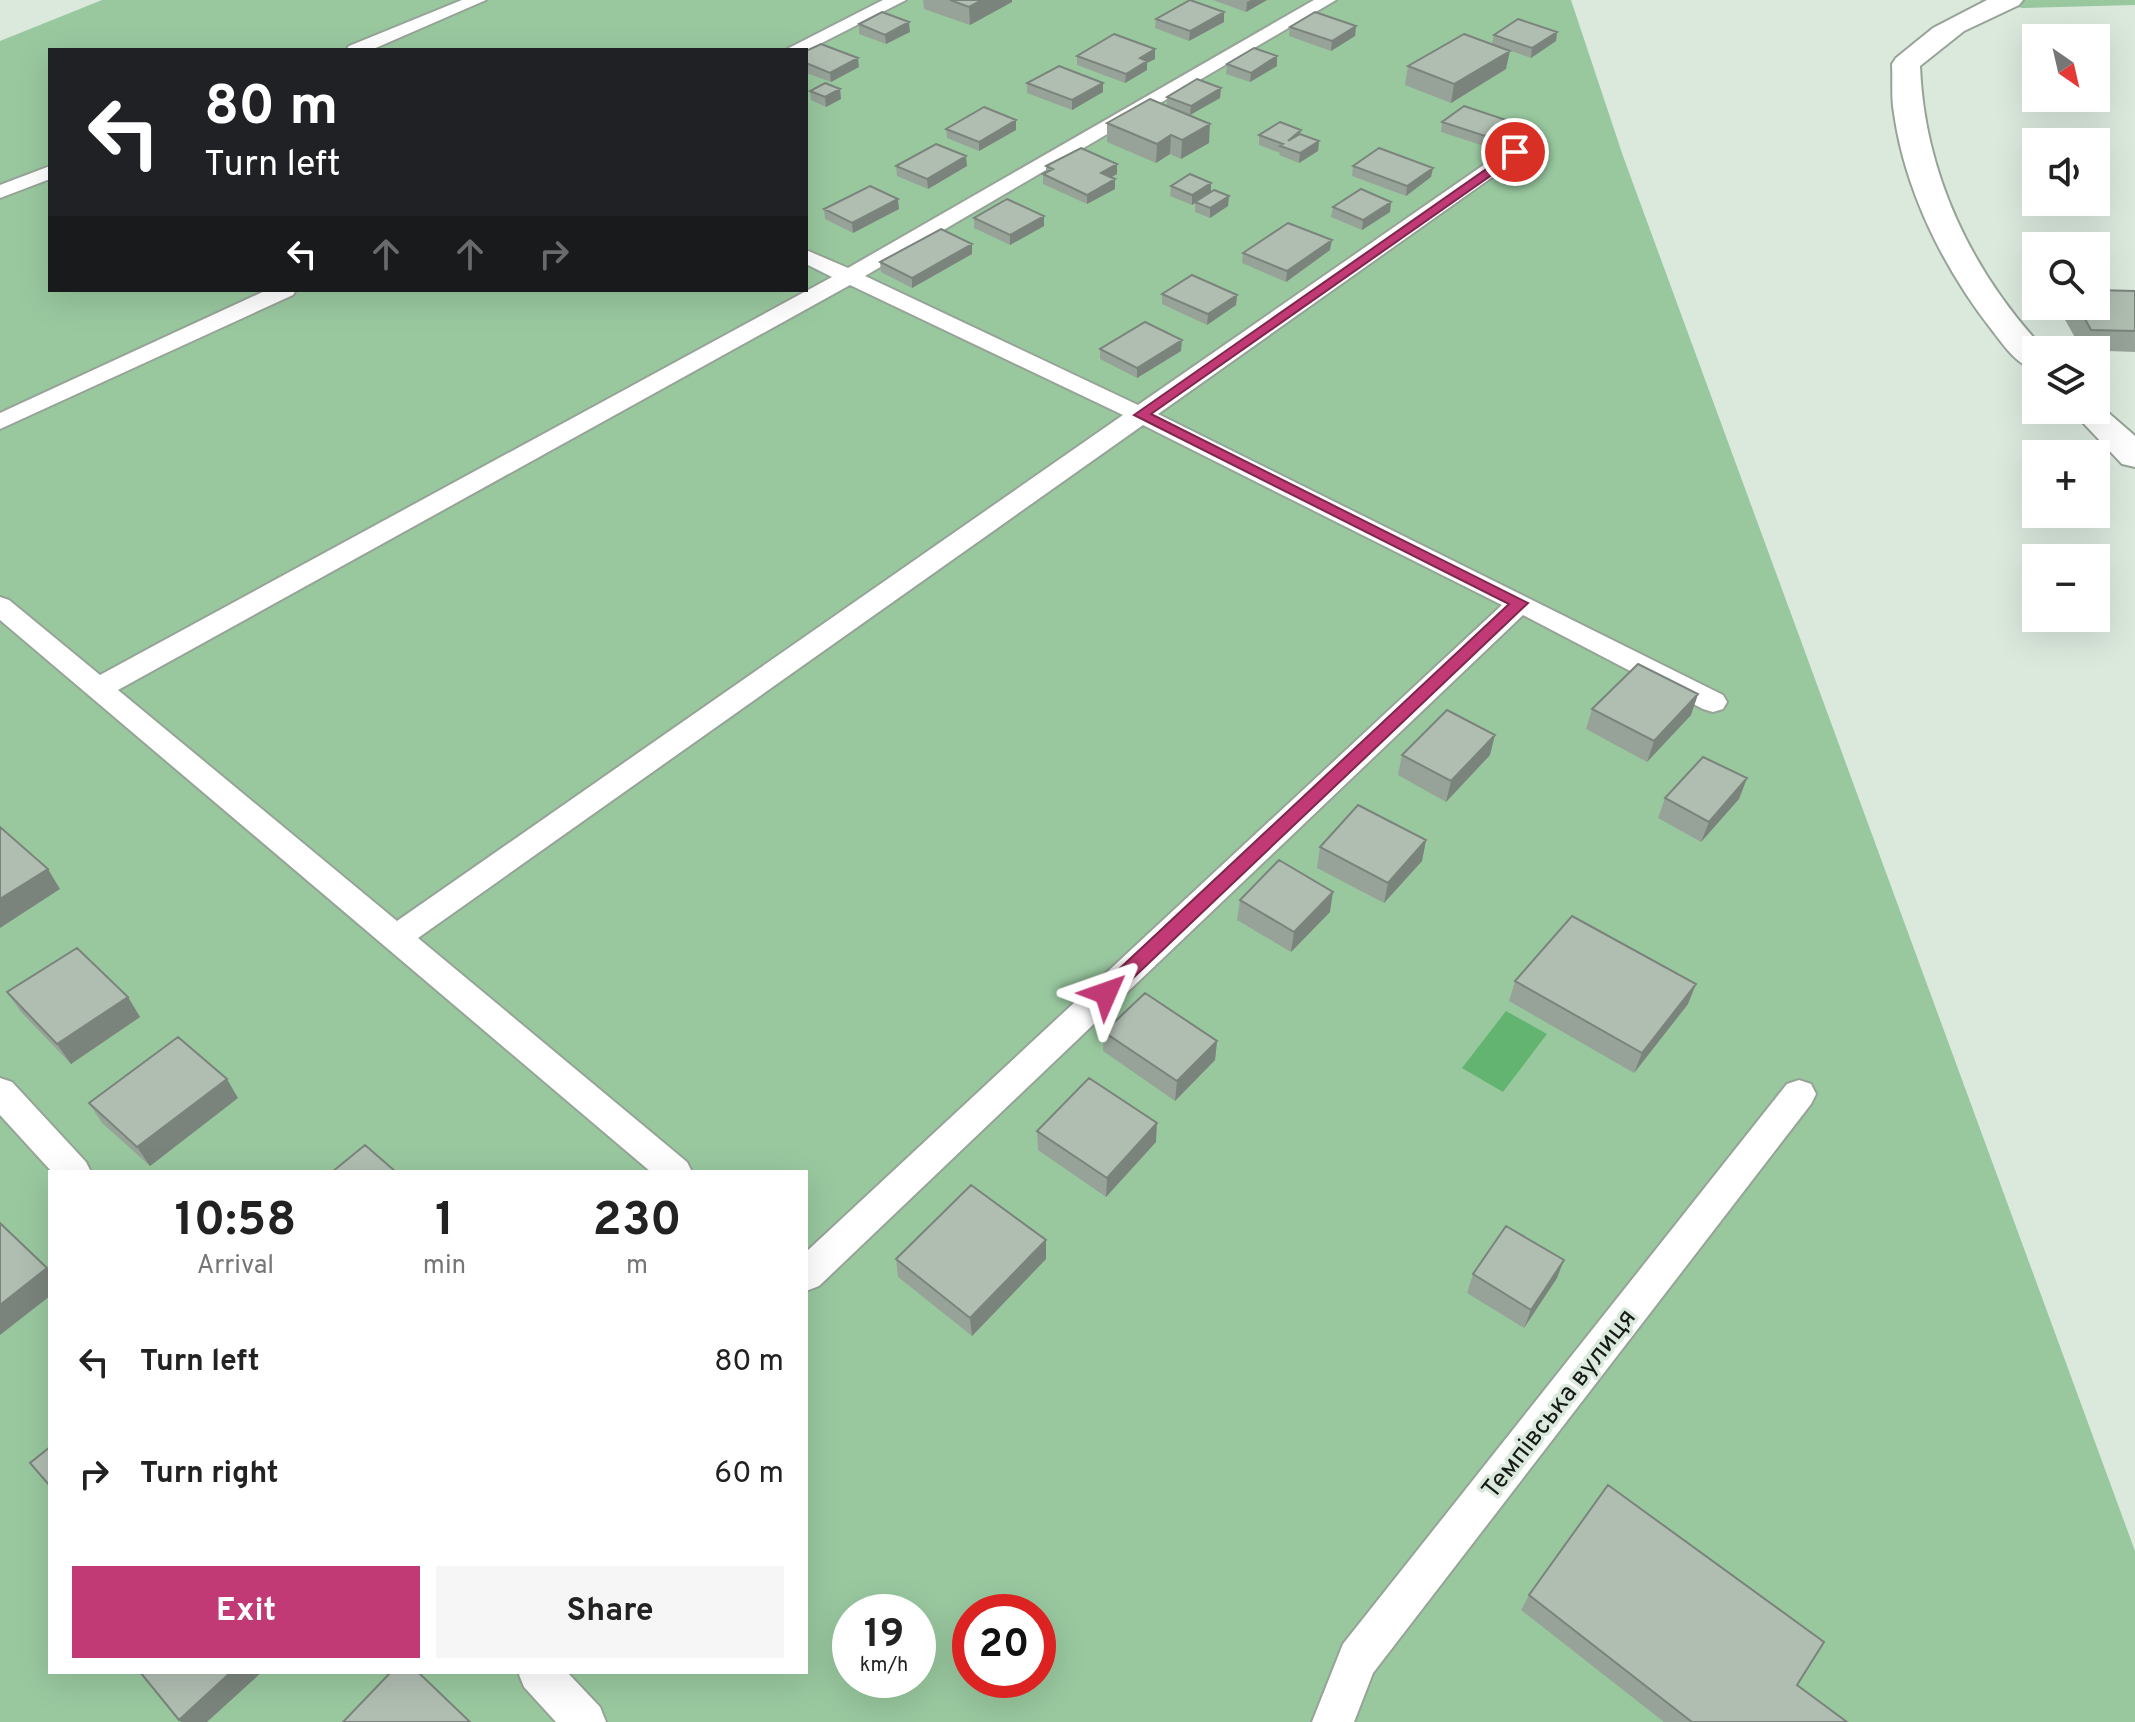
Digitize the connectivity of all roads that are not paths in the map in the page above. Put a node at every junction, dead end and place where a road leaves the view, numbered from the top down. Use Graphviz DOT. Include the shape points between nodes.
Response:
graph roads {
  1 [pos="477,0"];
  2 [pos="897,0"];
  3 [pos="1327,0"];
  4 [pos="2010,0"];
  5 [pos="378,41"];
  6 [pos="360,48"];
  7 [pos="392,48"];
  8 [pos="798,48"];
  9 [pos="1515,152"];
  10 [pos="48,173"];
  11 [pos="0,192"];
  12 [pos="808,257"];
  13 [pos="848,277"];
  14 [pos="281,292"];
  15 [pos="2022,344"];
  16 [pos="1141,415"];
  17 [pos="0,422"];
  18 [pos="2102,424"];
  19 [pos="2135,456"];
  20 [pos="1520,603"];
  21 [pos="0,606"];
  22 [pos="97,689"];
  23 [pos="1713,702"];
  24 [pos="395,938"];
  25 [pos="0,1092"];
  26 [pos="1799,1094"];
  27 [pos="72,1170"];
  28 [pos="673,1170"];
  29 [pos="808,1273"];
  30 [pos="541,1674"];
  31 [pos="585,1722"];
  32 [pos="1333,1722"];
  1 -- 5 [label="lane"];
  2 -- 8 [label="lane"];
  3 -- 13 [label="lane"];
  4 -- 15 [label="street" via="1936,35 1906,64 1908,116 1959,261"];
  5 -- 6 [label="lane"];
  5 -- 7 [label="lane"];
  9 -- 16 [label="lane"];
  10 -- 11 [label="lane"];
  12 -- 13 [label="lane"];
  13 -- 16 [label="lane"];
  13 -- 22 [label="lane"];
  14 -- 17 [label="lane"];
  16 -- 20 [label="lane"];
  16 -- 24 [label="lane"];
  18 -- 19 [label="street"];
  20 -- 23 [label="lane"];
  20 -- 29 [label="lane"];
  21 -- 22 [label="lane"];
  22 -- 24 [label="lane"];
  24 -- 28 [label="lane"];
  25 -- 27 [label="lane"];
  26 -- 32 [label="lane, Темпівська вулиця" via="1358,1659"];
  30 -- 31 [label="lane"];
}
